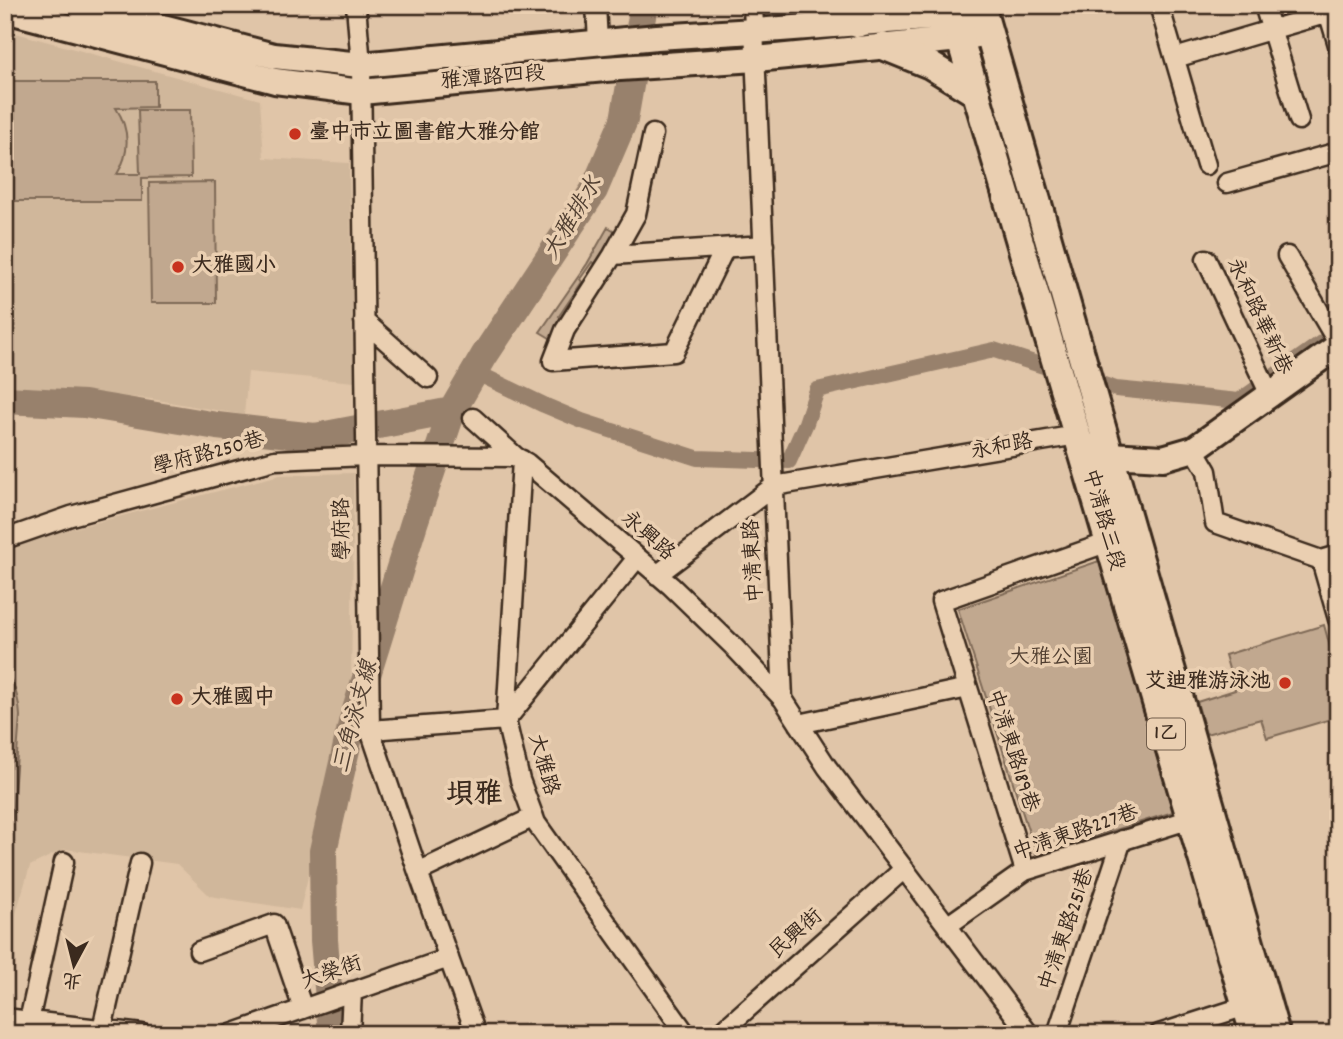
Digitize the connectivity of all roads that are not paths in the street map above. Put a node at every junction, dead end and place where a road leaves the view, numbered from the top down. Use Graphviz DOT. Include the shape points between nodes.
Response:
graph roads {
  1 [pos="79,5"];
  2 [pos="356,5"];
  3 [pos="596,5"];
  4 [pos="753,5"];
  5 [pos="881,5"];
  6 [pos="1160,5"];
  7 [pos="1264,5"];
  8 [pos="1327,9"];
  9 [pos="5,10"];
  10 [pos="984,16"];
  11 [pos="954,20"];
  12 [pos="857,24"];
  13 [pos="1272,30"];
  14 [pos="754,31"];
  15 [pos="603,42"];
  16 [pos="1338,45"];
  17 [pos="883,46"];
  18 [pos="1175,58"];
  19 [pos="756,59"];
  20 [pos="360,65"];
  21 [pos="361,92"];
  22 [pos="977,94"];
  23 [pos="1299,120"];
  24 [pos="653,134"];
  25 [pos="1338,152"];
  26 [pos="1206,165"];
  27 [pos="1227,183"];
  28 [pos="764,245"];
  29 [pos="724,248"];
  30 [pos="613,255"];
  31 [pos="1287,256"];
  32 [pos="1206,259"];
  33 [pos="364,320"];
  34 [pos="1334,338"];
  35 [pos="428,378"];
  36 [pos="1269,394"];
  37 [pos="473,418"];
  38 [pos="1077,435"];
  39 [pos="1194,449"];
  40 [pos="1110,455"];
  41 [pos="366,456"];
  42 [pos="519,458"];
  43 [pos="774,486"];
  44 [pos="5,539"];
  45 [pos="1109,542"];
  46 [pos="1329,557"];
  47 [pos="637,558"];
  48 [pos="657,575"];
  49 [pos="1338,619"];
  50 [pos="968,688"];
  51 [pos="783,699"];
  52 [pos="506,720"];
  53 [pos="799,724"];
  54 [pos="370,730"];
  55 [pos="534,817"];
  56 [pos="1191,819"];
  57 [pos="1122,840"];
  58 [pos="64,862"];
  59 [pos="140,863"];
  60 [pos="904,869"];
  61 [pos="1025,871"];
  62 [pos="418,872"];
  63 [pos="947,926"];
  64 [pos="199,951"];
  65 [pos="449,958"];
  66 [pos="349,993"];
  67 [pos="1246,1006"];
  68 [pos="307,1008"];
  69 [pos="18,1023"];
  70 [pos="102,1029"];
  71 [pos="140,1034"];
  72 [pos="231,1034"];
  73 [pos="350,1034"];
  74 [pos="476,1034"];
  75 [pos="686,1034"];
  76 [pos="719,1034"];
  77 [pos="1029,1034"];
  78 [pos="1057,1034"];
  79 [pos="1159,1034"];
  80 [pos="1254,1034"];
  81 [pos="1276,1034"];
  1 -- 20 [label="street, 雅潭路四段" via="274,56"];
  2 -- 20 [label="street, 學府路"];
  3 -- 15 [label="street"];
  4 -- 14 [label="street, 中清東路"];
  5 -- 12 [label="main road"];
  6 -- 18 [label="street"];
  7 -- 13 [label="street"];
  8 -- 13 [label="street"];
  8 -- 16 [label="street"];
  9 -- 21 [label="street, 雅潭路四段" via="275,81"];
  10 -- 11 [label="street, 雅潭路四段"];
  10 -- 40 [label="main road, 中清路三段 / 1乙"];
  11 -- 12 [label="street, 雅潭路四段"];
  11 -- 17 [label="street, 雅潭路四段"];
  11 -- 22 [label="main road, 中清路三段 / 1乙"];
  12 -- 14 [label="street, 雅潭路四段"];
  13 -- 18 [label="street"];
  13 -- 23 [label="street"];
  14 -- 15 [label="street, 雅潭路四段"];
  14 -- 19 [label="street, 中清東路"];
  15 -- 20 [label="street, 雅潭路四段"];
  17 -- 19 [label="street, 雅潭路四段"];
  17 -- 22 [label="main road" via="930,65"];
  18 -- 26 [label="street"];
  19 -- 21 [label="street, 雅潭路四段"];
  19 -- 28 [label="street, 中清東路"];
  20 -- 21 [label="street, 學府路"];
  21 -- 33 [label="street, 學府路"];
  22 -- 38 [label="main road, 中清路三段 / 1乙"];
  24 -- 30 [label="street" via="636,214"];
  25 -- 27 [label="street"];
  28 -- 29 [label="street"];
  28 -- 43 [label="street, 中清東路"];
  29 -- 30 [label="street"];
  29 -- 30 [label="street" via="674,352 552,360 565,330"];
  31 -- 34 [label="street"];
  32 -- 36 [label="street, 永和路華新巷"];
  33 -- 35 [label="street"];
  33 -- 41 [label="street, 學府路"];
  34 -- 36 [label="street"];
  36 -- 39 [label="street"];
  37 -- 42 [label="street, 永興路"];
  38 -- 40 [label="street"];
  38 -- 43 [label="street, 永和路"];
  38 -- 45 [label="main road, 中清路三段 / 1乙"];
  39 -- 40 [label="street" via="1163,458"];
  39 -- 46 [label="street" via="1207,471 1215,523"];
  40 -- 81 [label="main road, 中清路三段 / 1乙"];
  41 -- 42 [label="street, 學府路250巷"];
  41 -- 44 [label="street, 學府路250巷" via="275,460 71,516"];
  41 -- 54 [label="street, 學府路"];
  42 -- 47 [label="street, 永興路"];
  42 -- 52 [label="street, 大雅路"];
  43 -- 48 [label="street, 永和路"];
  43 -- 51 [label="street, 中清東路"];
  45 -- 50 [label="street" via="941,601"];
  45 -- 56 [label="main road, 中清路三段 / 1乙"];
  46 -- 49 [label="street"];
  47 -- 48 [label="street, 永興路"];
  47 -- 52 [label="street"];
  48 -- 51 [label="street, 永興路"];
  50 -- 53 [label="street, 中清東路189巷"];
  50 -- 61 [label="street, 中清東路189巷"];
  51 -- 53 [label="street"];
  52 -- 54 [label="street"];
  52 -- 55 [label="street, 大雅路"];
  53 -- 60 [label="street"];
  54 -- 62 [label="street, 學府路"];
  55 -- 62 [label="street"];
  55 -- 75 [label="street, 大雅路"];
  56 -- 57 [label="street, 中清東路227巷"];
  56 -- 67 [label="main road, 中清路三段 / 1乙"];
  57 -- 61 [label="street, 中清東路227巷"];
  57 -- 78 [label="street, 中清東路251巷"];
  58 -- 69 [label="street"];
  59 -- 70 [label="street"];
  60 -- 63 [label="street"];
  60 -- 76 [label="street, 民興街"];
  61 -- 63 [label="street, 中清東路227巷"];
  62 -- 65 [label="street, 學府路"];
  63 -- 77 [label="street"];
  64 -- 68 [label="street" via="274,924"];
  65 -- 66 [label="street, 大榮街"];
  65 -- 74 [label="street, 學府路"];
  66 -- 68 [label="street, 大榮街"];
  66 -- 73 [label="street"];
  67 -- 79 [label="street"];
  67 -- 80 [label="main road, 中清路三段 / 1乙"];
  68 -- 72 [label="street, 大榮街"];
  69 -- 70 [label="street"];
  70 -- 71 [label="street"];
}
